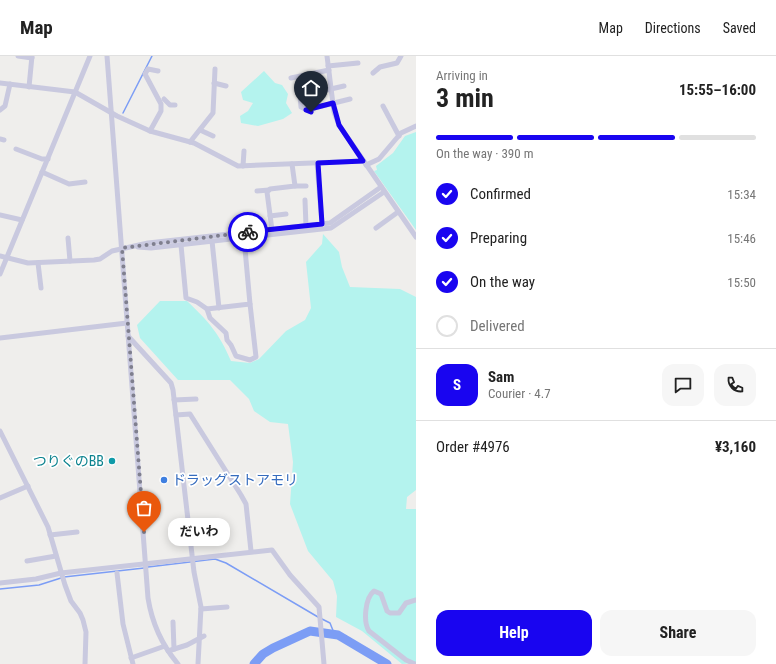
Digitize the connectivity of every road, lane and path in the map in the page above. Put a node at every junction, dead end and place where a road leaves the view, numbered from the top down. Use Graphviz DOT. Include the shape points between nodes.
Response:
graph roads {
  1 [pos="18,56"];
  2 [pos="90,56"];
  3 [pos="107,56"];
  4 [pos="327,56"];
  5 [pos="400,56"];
  6 [pos="32,57"];
  7 [pos="358,63"];
  8 [pos="328,68"];
  9 [pos="215,69"];
  10 [pos="158,71"];
  11 [pos="373,73"];
  12 [pos="291,78"];
  13 [pos="0,83"];
  14 [pos="214,83"];
  15 [pos="10,84"];
  16 [pos="226,86"];
  17 [pos="344,86"];
  18 [pos="29,87"];
  19 [pos="331,88"];
  20 [pos="75,92"];
  21 [pos="164,98"];
  22 [pos="350,99"];
  23 [pos="333,103"];
  24 [pos="175,105"];
  25 [pos="382,106"];
  26 [pos="0,110"];
  27 [pos="110,111"];
  28 [pos="416,126"];
  29 [pos="200,130"];
  30 [pos="150,131"];
  31 [pos="213,136"];
  32 [pos="399,136"];
  33 [pos="190,142"];
  34 [pos="16,149"];
  35 [pos="244,151"];
  36 [pos="48,159"];
  37 [pos="318,163"];
  38 [pos="364,163"];
  39 [pos="292,164"];
  40 [pos="243,166"];
  41 [pos="42,172"];
  42 [pos="86,182"];
  43 [pos="295,186"];
  44 [pos="306,186"];
  45 [pos="382,189"];
  46 [pos="269,190"];
  47 [pos="257,191"];
  48 [pos="305,200"];
  49 [pos="398,212"];
  50 [pos="286,214"];
  51 [pos="0,215"];
  52 [pos="270,216"];
  53 [pos="22,220"];
  54 [pos="322,224"];
  55 [pos="306,226"];
  56 [pos="376,228"];
  57 [pos="272,230"];
  58 [pos="416,237"];
  59 [pos="68,238"];
  60 [pos="244,238"];
  61 [pos="212,241"];
  62 [pos="181,245"];
  63 [pos="133,246"];
  64 [pos="122,248"];
  65 [pos="0,256"];
  66 [pos="7,258"];
  67 [pos="70,261"];
  68 [pos="38,263"];
  69 [pos="0,274"];
  70 [pos="41,288"];
  71 [pos="250,304"];
  72 [pos="219,308"];
  73 [pos="207,309"];
  74 [pos="127,323"];
  75 [pos="128,336"];
  76 [pos="0,338"];
  77 [pos="196,399"];
  78 [pos="174,400"];
  79 [pos="176,415"];
  80 [pos="0,431"];
  81 [pos="28,486"];
  82 [pos="0,498"];
  83 [pos="77,532"];
  84 [pos="50,535"];
  85 [pos="251,551"];
  86 [pos="56,556"];
  87 [pos="27,561"];
  88 [pos="193,562"];
  89 [pos="146,563"];
  90 [pos="61,573"];
  91 [pos="117,574"];
  92 [pos="0,583"];
  93 [pos="416,600"];
  94 [pos="227,606"];
  95 [pos="201,609"];
  96 [pos="173,622"];
  97 [pos="204,636"];
  98 [pos="198,640"];
  99 [pos="167,648"];
  100 [pos="174,648"];
  101 [pos="131,658"];
  102 [pos="85,664"];
  103 [pos="133,664"];
  104 [pos="178,664"];
  105 [pos="198,664"];
  106 [pos="324,664"];
  107 [pos="415,664"];
  1 -- 6 [label="street"];
  2 -- 20 [label="street"];
  3 -- 27 [label="street"];
  4 -- 8 [label="street"];
  5 -- 11 [label="street" via="396,63 380,67"];
  6 -- 18 [label="street"];
  7 -- 8 [label="street"];
  8 -- 12 [label="street"];
  8 -- 19 [label="street"];
  9 -- 14 [label="street"];
  10 -- 21 [label="street" via="148,69 145,74"];
  13 -- 15 [label="street"];
  14 -- 16 [label="street"];
  14 -- 29 [label="street" via="213,113"];
  15 -- 18 [label="street"];
  15 -- 26 [label="street" via="5,106"];
  17 -- 19 [label="street"];
  18 -- 20 [label="street"];
  19 -- 23 [label="street"];
  19 -- 23 [label="street" via="300,96 300,107 309,111"];
  20 -- 27 [label="street"];
  20 -- 36 [label="street"];
  21 -- 24 [label="street" via="170,105"];
  21 -- 30 [label="street" via="161,111"];
  22 -- 23 [label="street"];
  23 -- 38 [label="street" via="339,125"];
  25 -- 32 [label="street"];
  27 -- 30 [label="street"];
  27 -- 64 [label="street"];
  28 -- 32 [label="street"];
  29 -- 31 [label="street"];
  29 -- 33 [label="street"];
  30 -- 33 [label="street"];
  32 -- 38 [label="street" via="379,159"];
  33 -- 40 [label="street" via="238,166"];
  34 -- 36 [label="street"];
  35 -- 40 [label="street"];
  36 -- 41 [label="street"];
  37 -- 38 [label="street"];
  37 -- 39 [label="street"];
  37 -- 54 [label="street"];
  38 -- 45 [label="street"];
  39 -- 40 [label="street"];
  39 -- 43 [label="street"];
  41 -- 42 [label="street" via="69,184"];
  41 -- 53 [label="street"];
  43 -- 44 [label="street"];
  43 -- 46 [label="street"];
  45 -- 49 [label="street"];
  45 -- 54 [label="street" via="330,223"];
  45 -- 60 [label="street" via="331,228"];
  46 -- 47 [label="street"];
  46 -- 52 [label="street"];
  48 -- 55 [label="street"];
  49 -- 56 [label="street"];
  49 -- 58 [label="street"];
  50 -- 52 [label="street"];
  51 -- 53 [label="street"];
  52 -- 57 [label="street"];
  53 -- 66 [label="street"];
  54 -- 55 [label="street"];
  55 -- 57 [label="street"];
  57 -- 63 [label="street"];
  59 -- 67 [label="street"];
  60 -- 61 [label="street"];
  60 -- 71 [label="street"];
  61 -- 62 [label="street"];
  61 -- 72 [label="street"];
  62 -- 63 [label="street" via="151,248"];
  62 -- 73 [label="street" via="186,298"];
  63 -- 64 [label="street"];
  64 -- 67 [label="street" via="100,259"];
  64 -- 74 [label="street"];
  65 -- 66 [label="street"];
  66 -- 68 [label="street" via="28,264"];
  66 -- 69 [label="street"];
  67 -- 68 [label="street"];
  68 -- 70 [label="street"];
  71 -- 72 [label="street"];
  71 -- 73 [label="street" via="256,357 250,360 236,356 226,333 210,318"];
  72 -- 73 [label="street"];
  74 -- 75 [label="street"];
  74 -- 76 [label="street"];
  75 -- 78 [label="street" via="171,383"];
  75 -- 89 [label="street"];
  77 -- 78 [label="street"];
  78 -- 79 [label="street"];
  79 -- 85 [label="street" via="190,414 246,504"];
  79 -- 88 [label="street"];
  80 -- 81 [label="street"];
  81 -- 82 [label="street"];
  81 -- 84 [label="street"];
  83 -- 84 [label="street"];
  84 -- 86 [label="street"];
  85 -- 88 [label="street"];
  85 -- 106 [label="street" via="272,550 290,575 318,604"];
  86 -- 87 [label="street"];
  86 -- 90 [label="street"];
  88 -- 89 [label="street"];
  88 -- 95 [label="street"];
  89 -- 90 [label="street"];
  89 -- 99 [label="street" via="151,613 155,627"];
  90 -- 92 [label="street" via="36,580"];
  90 -- 102 [label="street" via="71,601 83,620 86,632"];
  91 -- 101 [label="street" via="123,624"];
  93 -- 107 [label="street" via="406,603 399,613 390,613 381,594 374,591 369,598 365,619 369,631"];
  94 -- 95 [label="street"];
  95 -- 98 [label="street"];
  96 -- 100 [label="street"];
  97 -- 98 [label="street"];
  98 -- 100 [label="street"];
  98 -- 105 [label="street"];
  99 -- 100 [label="street"];
  99 -- 101 [label="street"];
  99 -- 104 [label="street"];
  101 -- 103 [label="street"];
}
